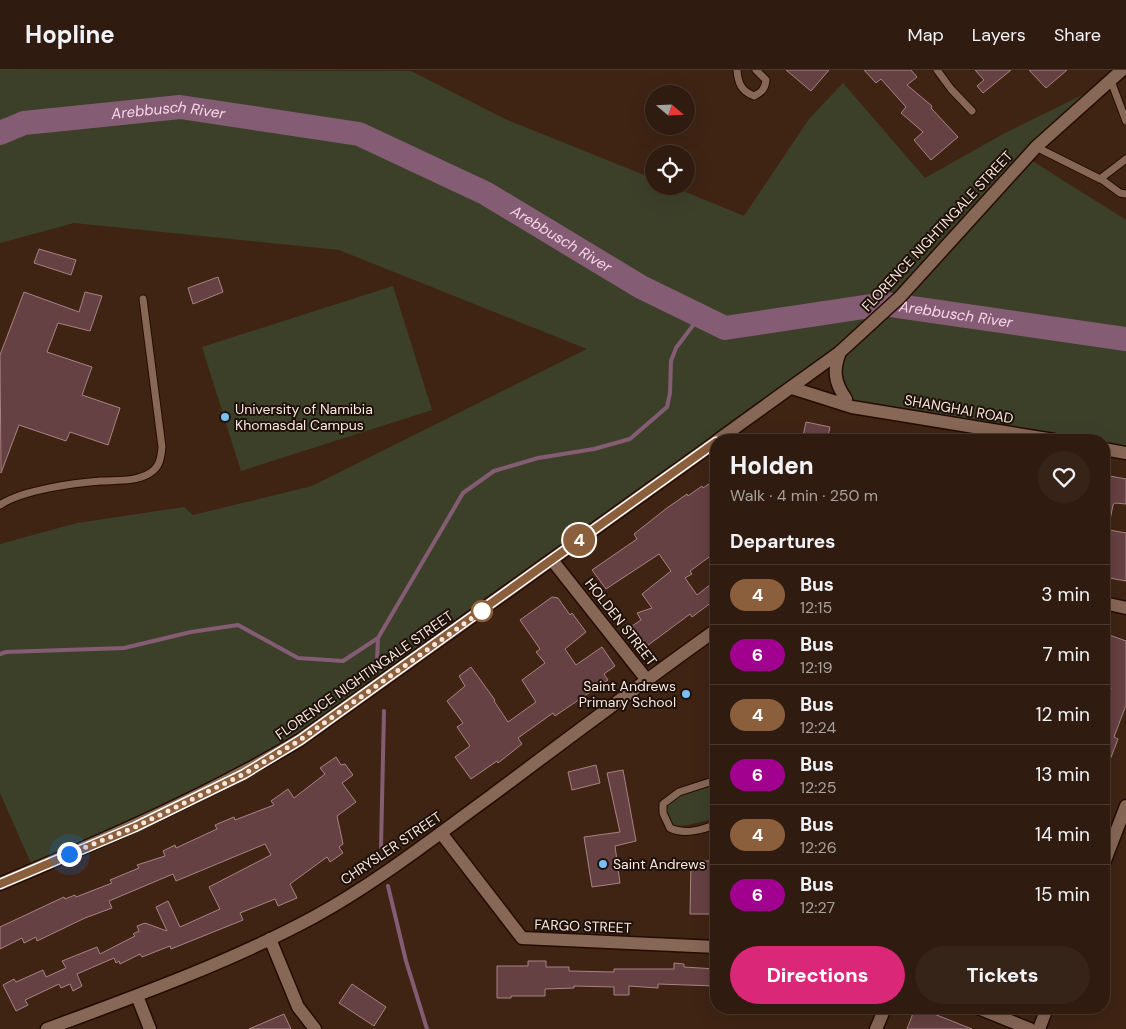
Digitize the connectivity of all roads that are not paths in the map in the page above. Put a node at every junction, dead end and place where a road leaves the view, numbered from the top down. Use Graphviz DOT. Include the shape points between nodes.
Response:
graph roads {
  1 [pos="737,70"];
  2 [pos="756,70"];
  3 [pos="937,70"];
  4 [pos="1122,70"];
  5 [pos="1111,81"];
  6 [pos="972,111"];
  7 [pos="1126,121"];
  8 [pos="1036,147"];
  9 [pos="1126,158"];
  10 [pos="1101,179"];
  11 [pos="1126,194"];
  12 [pos="143,299"];
  13 [pos="840,352"];
  14 [pos="796,385"];
  15 [pos="846,399"];
  16 [pos="860,406"];
  17 [pos="727,434"];
  18 [pos="1020,434"];
  19 [pos="710,446"];
  20 [pos="1110,450"];
  21 [pos="1126,453"];
  22 [pos="4,500"];
  23 [pos="0,505"];
  24 [pos="552,560"];
  25 [pos="1110,604"];
  26 [pos="1126,608"];
  27 [pos="710,634"];
  28 [pos="647,680"];
  29 [pos="710,782"];
  30 [pos="1126,806"];
  31 [pos="710,826"];
  32 [pos="441,832"];
  33 [pos="1110,847"];
  34 [pos="0,884"];
  35 [pos="270,939"];
  36 [pos="710,947"];
  37 [pos="137,996"];
  38 [pos="882,1014"];
  39 [pos="993,1014"];
  40 [pos="1045,1014"];
  41 [pos="47,1029"];
  42 [pos="150,1029"];
  43 [pos="315,1029"];
  44 [pos="876,1029"];
  45 [pos="1030,1029"];
  46 [pos="1039,1029"];
  1 -- 2 [label="lane" via="742,89 754,96 766,87 766,80"];
  3 -- 6 [label="lane"];
  4 -- 5 [label="street, FLORENCE NIGHTINGALE STREET"];
  5 -- 7 [label="lane"];
  5 -- 8 [label="street, FLORENCE NIGHTINGALE STREET"];
  8 -- 10 [label="lane"];
  8 -- 13 [label="street, FLORENCE NIGHTINGALE STREET" via="900,296"];
  9 -- 10 [label="lane"];
  10 -- 11 [label="lane"];
  12 -- 22 [label="lane" via="162,447 156,468 138,478 75,483"];
  13 -- 14 [label="street, FLORENCE NIGHTINGALE STREET"];
  13 -- 15 [label="street" via="835,374"];
  14 -- 15 [label="street, SHANGHAI ROAD"];
  14 -- 16 [label="street, SHANGHAI ROAD" via="852,407"];
  14 -- 17 [label="street, FLORENCE NIGHTINGALE STREET"];
  15 -- 16 [label="street, SHANGHAI ROAD"];
  16 -- 18 [label="street, SHANGHAI ROAD"];
  19 -- 24 [label="street, FLORENCE NIGHTINGALE STREET"];
  20 -- 21 [label="street"];
  22 -- 23 [label="lane"];
  24 -- 28 [label="street, HOLDEN STREET"];
  24 -- 34 [label="street, FLORENCE NIGHTINGALE STREET" via="300,740 244,774 135,827"];
  25 -- 26 [label="street"];
  27 -- 28 [label="street, CHRYSLER STREET"];
  28 -- 32 [label="street, CHRYSLER STREET"];
  29 -- 31 [label="lane" via="675,794 663,804 662,811 670,828 678,831 689,832"];
  30 -- 33 [label="street"];
  32 -- 35 [label="street, CHRYSLER STREET" via="358,890"];
  32 -- 36 [label="street, FARGO STREET" via="522,938"];
  35 -- 37 [label="street, CHRYSLER STREET"];
  35 -- 43 [label="street" via="298,1007"];
  37 -- 41 [label="street, CHRYSLER STREET"];
  37 -- 42 [label="street"];
  38 -- 44 [label="street"];
  39 -- 45 [label="street"];
  40 -- 46 [label="street"];
}
